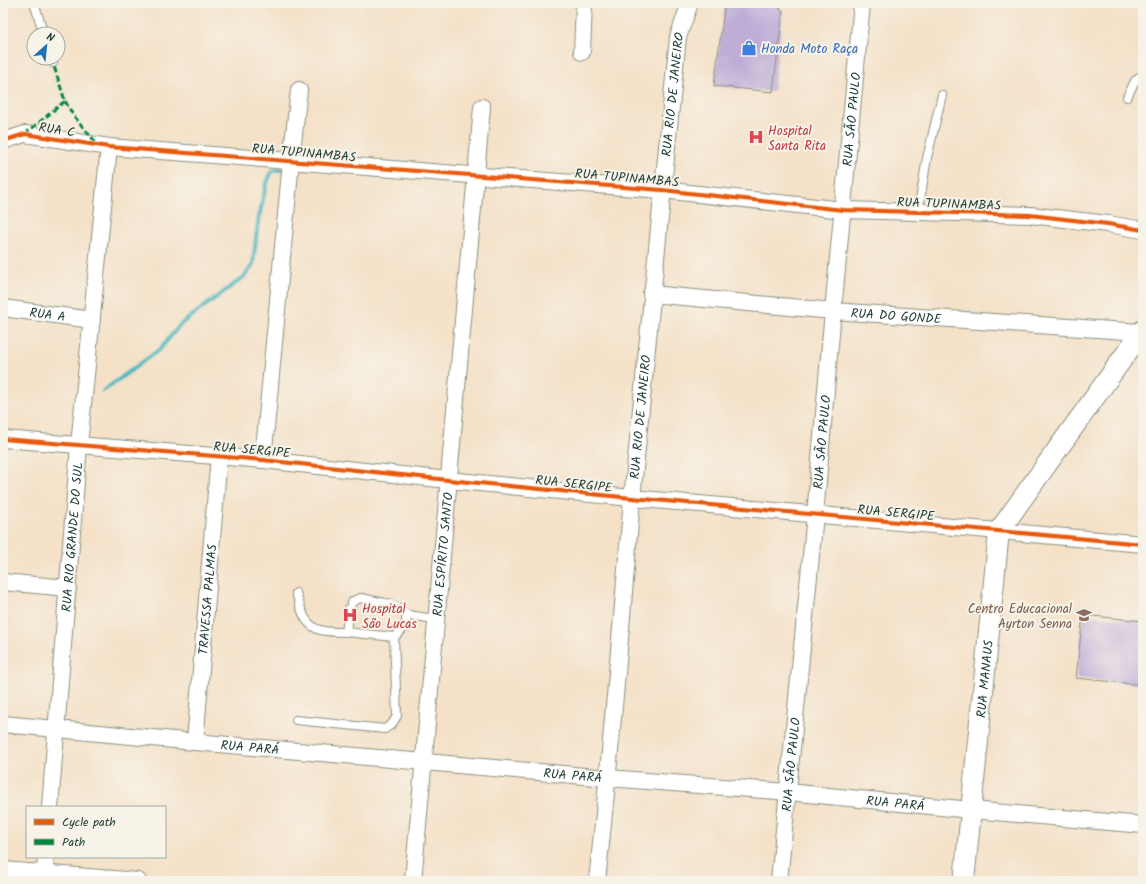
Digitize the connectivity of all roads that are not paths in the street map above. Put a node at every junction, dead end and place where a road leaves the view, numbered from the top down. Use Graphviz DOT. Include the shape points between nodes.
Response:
graph roads {
  1 [pos="34,3"];
  2 [pos="584,3"];
  3 [pos="690,3"];
  4 [pos="862,3"];
  5 [pos="41,26"];
  6 [pos="582,52"];
  7 [pos="1143,74"];
  8 [pos="299,90"];
  9 [pos="942,95"];
  10 [pos="1127,97"];
  11 [pos="482,107"];
  12 [pos="3,141"];
  13 [pos="109,147"];
  14 [pos="291,161"];
  15 [pos="476,176"];
  16 [pos="662,190"];
  17 [pos="843,210"];
  18 [pos="918,212"];
  19 [pos="1143,230"];
  20 [pos="651,294"];
  21 [pos="3,308"];
  22 [pos="833,311"];
  23 [pos="92,320"];
  24 [pos="1142,331"];
  25 [pos="3,439"];
  26 [pos="79,445"];
  27 [pos="220,456"];
  28 [pos="263,460"];
  29 [pos="448,480"];
  30 [pos="632,498"];
  31 [pos="815,515"];
  32 [pos="999,531"];
  33 [pos="1143,544"];
  34 [pos="3,582"];
  35 [pos="68,588"];
  36 [pos="296,594"];
  37 [pos="407,615"];
  38 [pos="436,618"];
  39 [pos="346,632"];
  40 [pos="394,637"];
  41 [pos="296,720"];
  42 [pos="3,724"];
  43 [pos="57,728"];
  44 [pos="196,742"];
  45 [pos="423,762"];
  46 [pos="608,778"];
  47 [pos="788,792"];
  48 [pos="50,806"];
  49 [pos="970,810"];
  50 [pos="1143,825"];
  51 [pos="46,858"];
  52 [pos="3,870"];
  53 [pos="44,877"];
  54 [pos="138,881"];
  55 [pos="413,881"];
  56 [pos="597,881"];
  57 [pos="779,881"];
  58 [pos="964,881"];
  1 -- 5 [label="lane"];
  2 -- 6 [label="street"];
  3 -- 16 [label="street, RUA RIO DE JANEIRO" via="678,36"];
  4 -- 17 [label="street, RUA SÃO PAULO"];
  7 -- 10 [label="lane" via="1135,81"];
  8 -- 14 [label="street"];
  9 -- 18 [label="lane" via="927,158"];
  11 -- 15 [label="street, RUA ESPÍRITO SANTO"];
  12 -- 13 [label="street, RUA C" via="25,134"];
  13 -- 14 [label="street, RUA TUPINAMBAS"];
  13 -- 23 [label="street, RUA RIO GRANDE DO SUL"];
  14 -- 15 [label="street, RUA TUPINAMBAS"];
  14 -- 28 [label="street"];
  15 -- 16 [label="street, RUA TUPINAMBAS"];
  15 -- 29 [label="street, RUA ESPÍRITO SANTO"];
  16 -- 17 [label="street, RUA TUPINAMBAS"];
  16 -- 20 [label="street, RUA RIO DE JANEIRO"];
  17 -- 18 [label="street, RUA TUPINAMBAS"];
  17 -- 22 [label="street, RUA SÃO PAULO"];
  18 -- 19 [label="street, RUA TUPINAMBAS" via="1030,215"];
  20 -- 22 [label="street, RUA DO GONDE"];
  20 -- 30 [label="street, RUA RIO DE JANEIRO"];
  21 -- 23 [label="street, RUA A"];
  22 -- 24 [label="street, RUA DO GONDE"];
  22 -- 31 [label="street, RUA SÃO PAULO"];
  23 -- 26 [label="street, RUA RIO GRANDE DO SUL"];
  24 -- 32 [label="street, RUA MANAUS"];
  25 -- 26 [label="street, RUA SERGIPE"];
  26 -- 27 [label="street, RUA SERGIPE"];
  26 -- 35 [label="street, RUA RIO GRANDE DO SUL"];
  27 -- 28 [label="street, RUA SERGIPE"];
  27 -- 44 [label="street, TRAVESSA PALMAS"];
  28 -- 29 [label="street, RUA SERGIPE"];
  29 -- 30 [label="street, RUA SERGIPE"];
  29 -- 38 [label="street, RUA ESPÍRITO SANTO"];
  30 -- 31 [label="street, RUA SERGIPE"];
  30 -- 46 [label="street, RUA RIO DE JANEIRO"];
  31 -- 32 [label="street, RUA SERGIPE"];
  31 -- 47 [label="street, RUA SÃO PAULO"];
  32 -- 33 [label="street, RUA SERGIPE"];
  32 -- 49 [label="street, RUA MANAUS"];
  34 -- 35 [label="street"];
  35 -- 43 [label="street, RUA RIO GRANDE DO SUL"];
  36 -- 39 [label="lane" via="305,620 310,625 319,630"];
  37 -- 38 [label="lane"];
  37 -- 39 [label="lane" via="390,604 361,598 353,601 349,608"];
  37 -- 40 [label="lane" via="402,631"];
  38 -- 45 [label="street, RUA ESPÍRITO SANTO"];
  39 -- 40 [label="lane"];
  40 -- 41 [label="lane" via="397,716 392,724 385,729"];
  42 -- 43 [label="street, RUA PARÁ"];
  43 -- 44 [label="street, RUA PARÁ"];
  43 -- 48 [label="street, RUA RIO GRANDE DO SUL"];
  44 -- 45 [label="street, RUA PARÁ"];
  45 -- 46 [label="street, RUA PARÁ"];
  45 -- 55 [label="street, RUA ESPÍRITO SANTO"];
  46 -- 47 [label="street, RUA PARÁ"];
  46 -- 56 [label="street, RUA RIO DE JANEIRO"];
  47 -- 49 [label="street, RUA PARÁ"];
  47 -- 57 [label="street, RUA SÃO PAULO"];
  49 -- 50 [label="street, RUA PARÁ"];
  49 -- 58 [label="street, RUA MANAUS"];
  51 -- 53 [label="street"];
  52 -- 53 [label="street"];
  53 -- 54 [label="street"];
}
